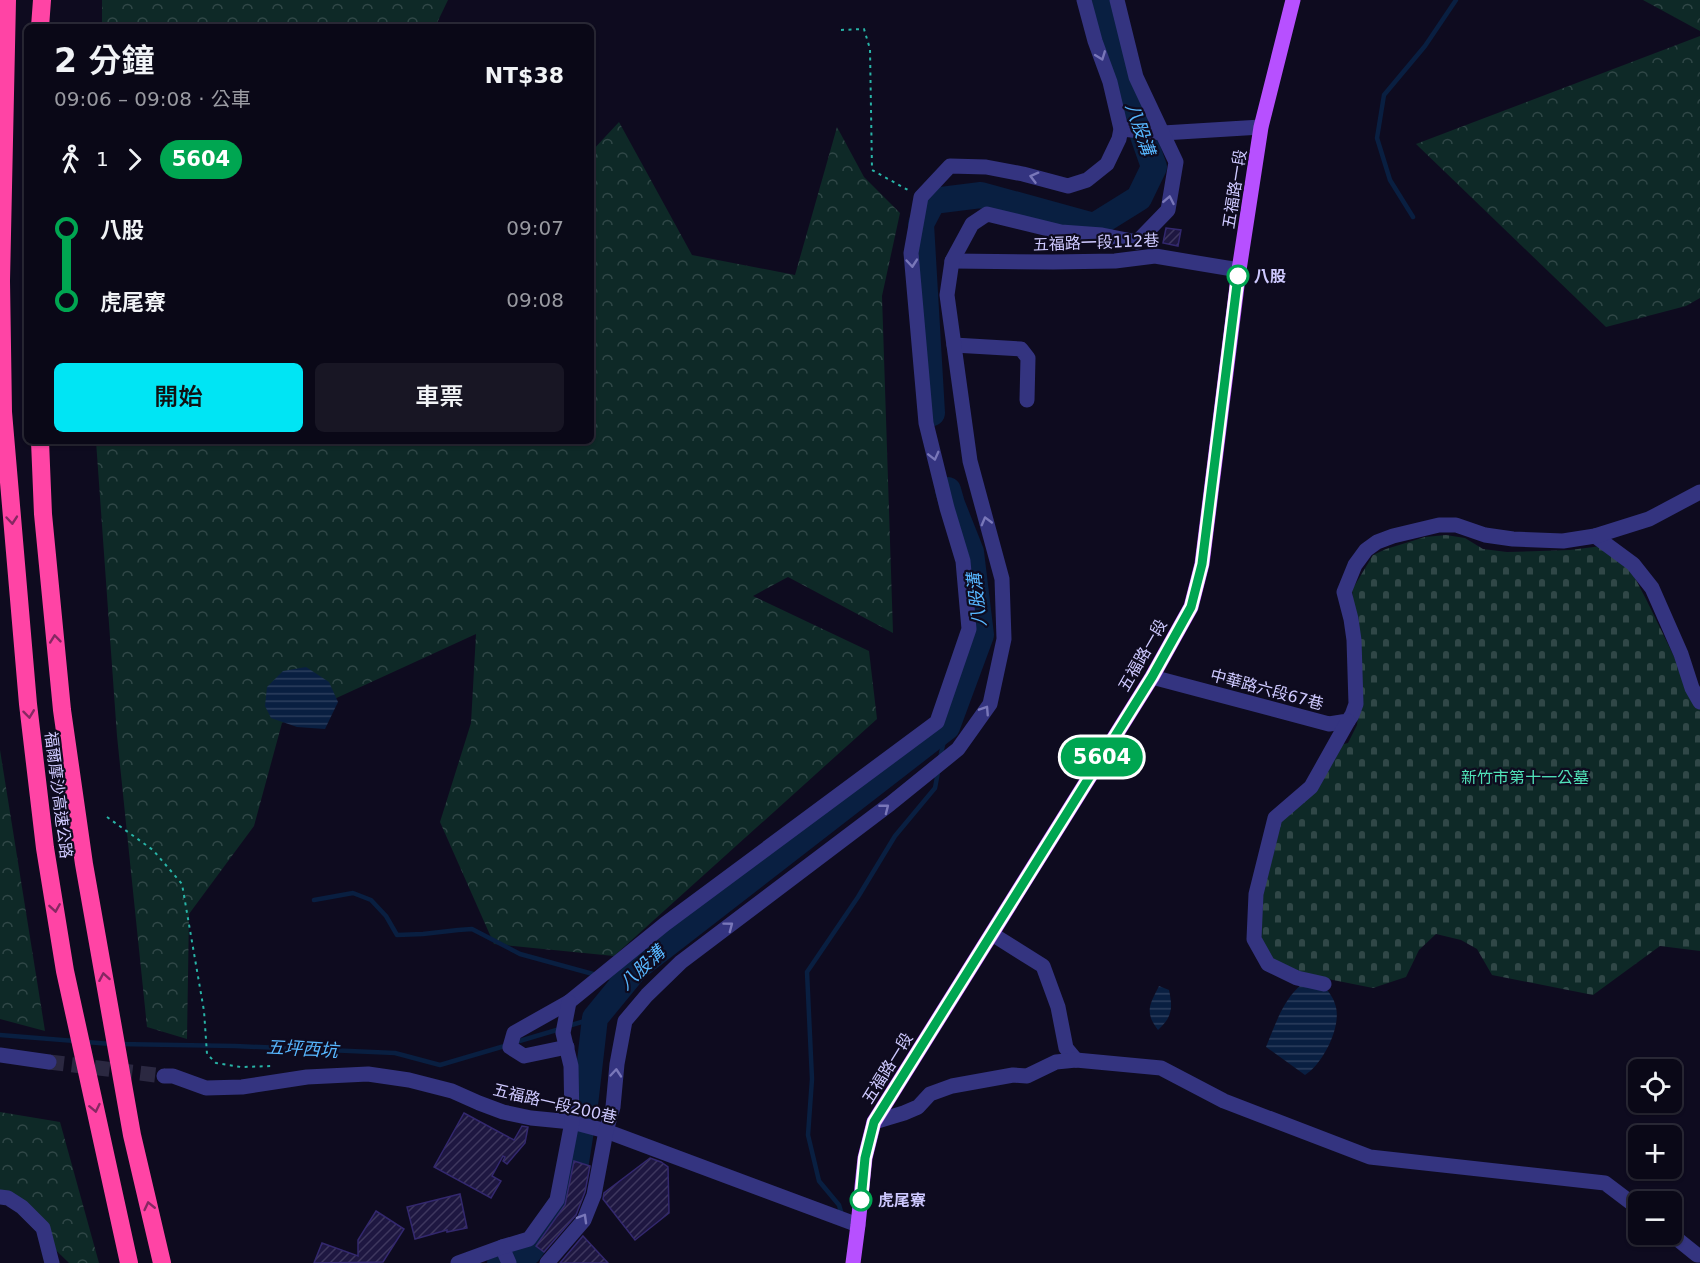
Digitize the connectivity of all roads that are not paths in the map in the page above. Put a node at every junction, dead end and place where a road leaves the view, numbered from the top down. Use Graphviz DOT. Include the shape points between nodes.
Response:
graph roads {
  1 [pos="7,0"];
  2 [pos="42,0"];
  3 [pos="1084,0"];
  4 [pos="1117,0"];
  5 [pos="1293,0"];
  6 [pos="40,24"];
  7 [pos="1261,127"];
  8 [pos="1121,129"];
  9 [pos="1163,133"];
  10 [pos="1147,231"];
  11 [pos="1155,256"];
  12 [pos="952,261"];
  13 [pos="1239,270"];
  14 [pos="954,345"];
  15 [pos="1027,400"];
  16 [pos="40,444"];
  17 [pos="1700,492"];
  18 [pos="1595,536"];
  19 [pos="1152,677"];
  20 [pos="1700,702"];
  21 [pos="1348,721"];
  22 [pos="992,934"];
  23 [pos="1324,984"];
  24 [pos="569,1002"];
  25 [pos="567,1047"];
  26 [pos="0,1055"];
  27 [pos="1076,1060"];
  28 [pos="49,1062"];
  29 [pos="164,1076"];
  30 [pos="572,1122"];
  31 [pos="874,1122"];
  32 [pos="606,1131"];
  33 [pos="0,1197"];
  34 [pos="1628,1200"];
  35 [pos="858,1225"];
  36 [pos="1682,1243"];
  37 [pos="502,1247"];
  38 [pos="1700,1255"];
  39 [pos="52,1263"];
  40 [pos="129,1263"];
  41 [pos="162,1263"];
  42 [pos="458,1263"];
  43 [pos="509,1263"];
  44 [pos="546,1263"];
  45 [pos="853,1263"];
  1 -- 40 [label="highway, 福爾摩沙高速公路, one-way" via="1,281 3,412 28,704 65,971"];
  2 -- 6 [label="highway"];
  3 -- 8 [label="lane, one-way"];
  4 -- 9 [label="lane" via="1136,77"];
  5 -- 7 [label="main road, 五福路一段"];
  7 -- 9 [label="lane"];
  7 -- 13 [label="main road, 五福路一段"];
  8 -- 9 [label="lane"];
  8 -- 24 [label="lane, one-way" via="1107,164 1087,180 1068,186 986,167 950,166 921,197 911,253 926,423 963,561 969,629 938,722 665,924"];
  10 -- 9 [label="lane, one-way" via="1168,210 1176,162"];
  10 -- 11 [label="lane"];
  10 -- 12 [label="lane" via="1137,242 1061,232 987,214 972,224"];
  11 -- 12 [label="lane, 五福路一段112巷" via="1115,261"];
  11 -- 13 [label="lane, 五福路一段112巷"];
  12 -- 14 [label="lane" via="948,295"];
  13 -- 19 [label="main road, 五福路一段" via="1202,564 1191,607"];
  14 -- 15 [label="lane" via="1021,349 1028,358"];
  32 -- 14 [label="lane, one-way" via="626,1021 647,995 681,962 949,756 990,704 1004,639 1002,579 970,461"];
  41 -- 16 [label="highway, 福爾摩沙高速公路, one-way" via="132,1135 84,864 62,710"];
  17 -- 18 [label="lane" via="1649,519"];
  18 -- 20 [label="lane" via="1633,564 1652,588"];
  18 -- 21 [label="lane" via="1563,541 1513,539 1456,525 1439,525 1393,536 1366,550 1344,592 1354,640 1356,704"];
  19 -- 21 [label="lane, 中華路六段67巷" via="1329,724"];
  19 -- 22 [label="main road, 五福路一段"];
  21 -- 23 [label="lane" via="1311,787 1275,818 1256,894 1254,939 1268,964 1297,978"];
  22 -- 27 [label="lane" via="1043,966 1058,1007 1066,1048"];
  22 -- 31 [label="main road, 五福路一段"];
  24 -- 25 [label="lane" via="563,1033"];
  24 -- 25 [label="lane" via="514,1033 510,1047 524,1056"];
  25 -- 30 [label="lane"];
  26 -- 28 [label="lane"];
  27 -- 31 [label="lane" via="1056,1062 1027,1076 952,1086 930,1094 918,1107"];
  27 -- 34 [label="lane" via="1161,1068 1224,1101 1370,1157 1605,1183"];
  29 -- 30 [label="lane, 五福路一段200巷" via="206,1088 368,1074 452,1090 503,1112"];
  30 -- 32 [label="lane, 五福路一段200巷"];
  30 -- 37 [label="lane" via="557,1200 529,1239"];
  31 -- 35 [label="main road, 五福路一段" via="865,1158"];
  32 -- 35 [label="lane, 五福路一段200巷"];
  44 -- 32 [label="lane, one-way" via="584,1220 594,1195"];
  33 -- 39 [label="lane" via="22,1207 43,1228"];
  35 -- 45 [label="main road, 五福路一段"];
  36 -- 38 [label="lane"];
  37 -- 42 [label="lane"];
  37 -- 43 [label="lane"];
}
